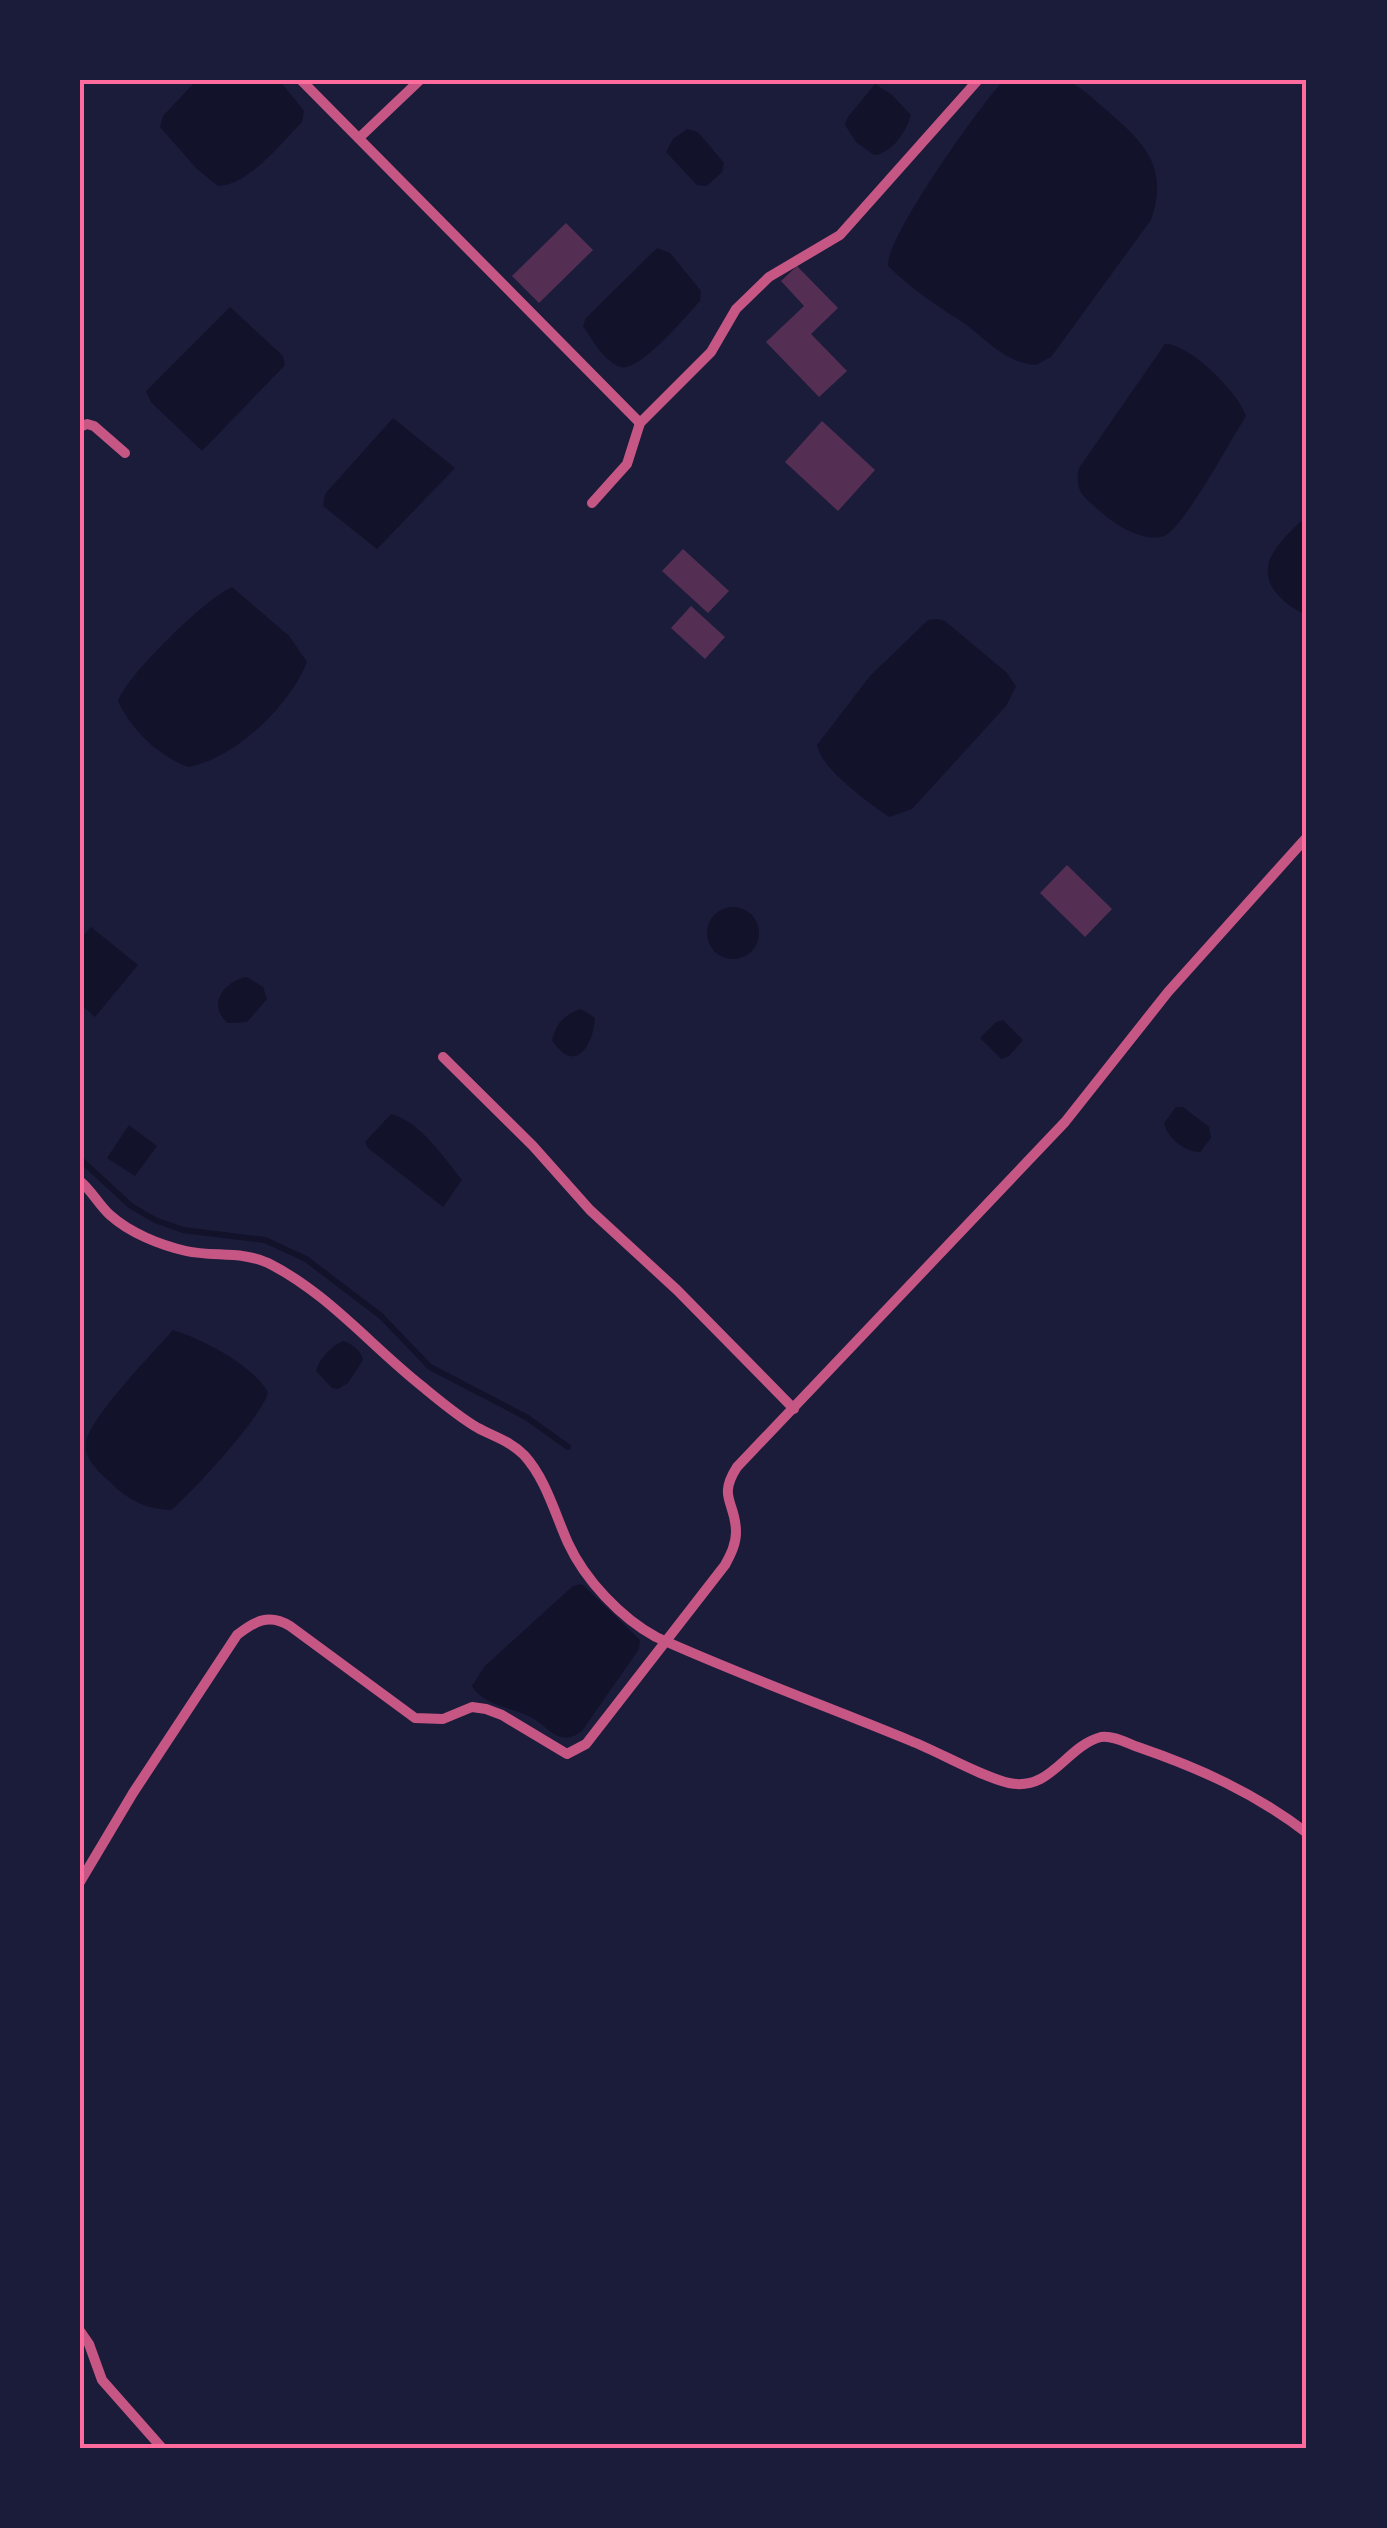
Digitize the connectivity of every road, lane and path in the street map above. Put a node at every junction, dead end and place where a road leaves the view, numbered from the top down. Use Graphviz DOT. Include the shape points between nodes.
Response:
graph roads {
  1 [pos="301,80"];
  2 [pos="420,80"];
  3 [pos="978,80"];
  4 [pos="359,138"];
  5 [pos="640,423"];
  6 [pos="80,428"];
  7 [pos="125,453"];
  8 [pos="592,503"];
  9 [pos="1307,837"];
  10 [pos="443,1057"];
  11 [pos="80,1181"];
  12 [pos="794,1409"];
  13 [pos="666,1642"];
  14 [pos="1307,1833"];
  15 [pos="80,1882"];
  16 [pos="80,2331"];
  17 [pos="162,2448"];
  1 -- 4 [label="street"];
  2 -- 4 [label="street"];
  3 -- 5 [label="street" via="840,236 769,277 736,308 711,352"];
  4 -- 5 [label="street"];
  5 -- 8 [label="street" via="628,464"];
  6 -- 7 [label="street" via="94,426"];
  9 -- 12 [label="street" via="1168,992 1065,1122"];
  10 -- 12 [label="street"];
  11 -- 13 [label="street" via="136,1233 187,1252 264,1261 290,1276 423,1387 509,1442 541,1480 571,1549 598,1588 638,1627"];
  12 -- 13 [label="street" via="728,1480 733,1550"];
  13 -- 14 [label="street" via="1004,1782 1038,1781 1087,1744 1109,1737 1223,1780"];
  13 -- 15 [label="street" via="602,1728 567,1754 486,1710 414,1718 290,1626 258,1620 237,1635"];
  16 -- 17 [label="street" via="102,2380"];
}
